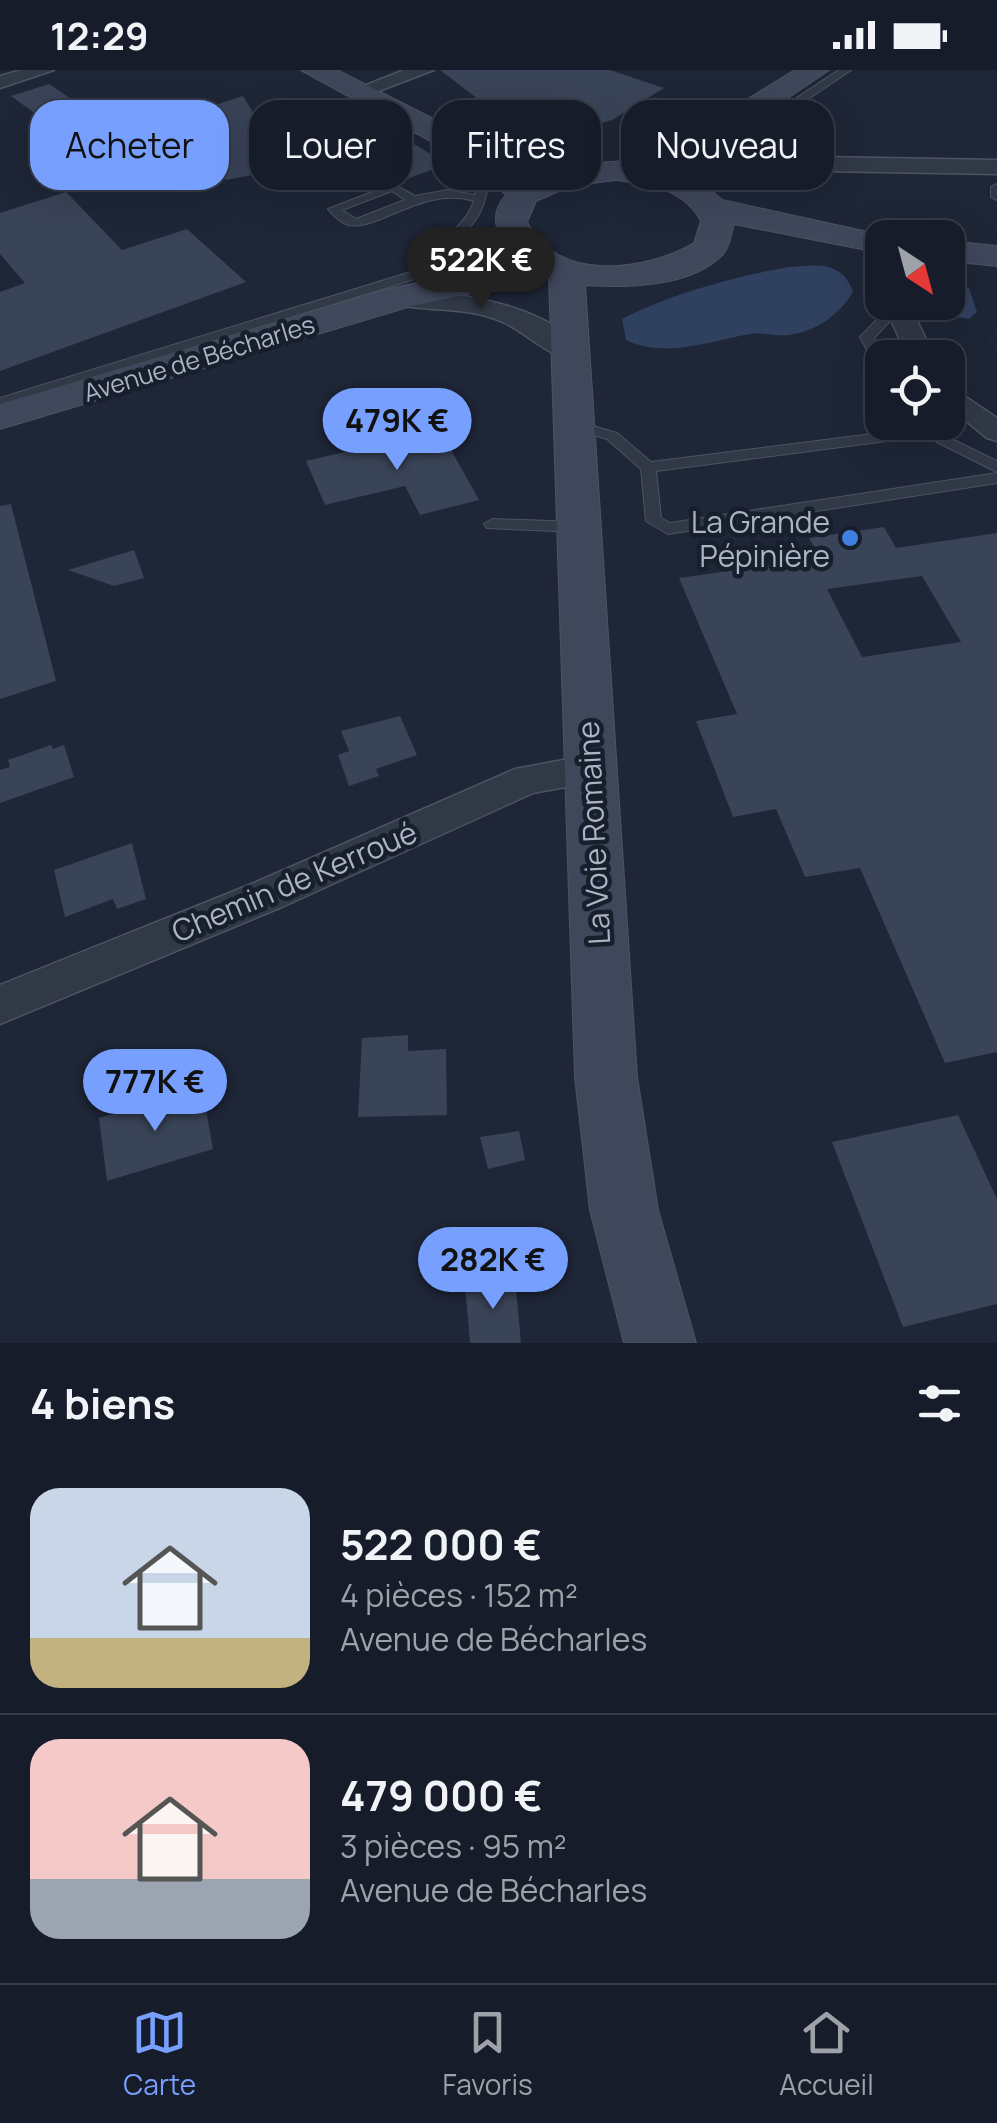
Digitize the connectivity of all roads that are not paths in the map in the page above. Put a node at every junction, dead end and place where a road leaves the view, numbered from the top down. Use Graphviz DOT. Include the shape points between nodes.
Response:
graph roads {
  1 [pos="44,70"];
  2 [pos="315,70"];
  3 [pos="815,70"];
  4 [pos="846,70"];
  5 [pos="410,72"];
  6 [pos="0,82"];
  7 [pos="356,93"];
  8 [pos="769,100"];
  9 [pos="801,100"];
  10 [pos="432,129"];
  11 [pos="834,164"];
  12 [pos="997,167"];
  13 [pos="997,187"];
  14 [pos="481,190"];
  15 [pos="520,190"];
  16 [pos="531,190"];
  17 [pos="680,190"];
  18 [pos="701,190"];
  19 [pos="524,195"];
  20 [pos="997,197"];
  21 [pos="703,199"];
  22 [pos="481,200"];
  23 [pos="415,201"];
  24 [pos="512,228"];
  25 [pos="710,248"];
  26 [pos="865,248"];
  27 [pos="865,252"];
  28 [pos="398,298"];
  29 [pos="565,300"];
  30 [pos="881,320"];
  31 [pos="868,340"];
  32 [pos="0,402"];
  33 [pos="965,407"];
  34 [pos="0,416"];
  35 [pos="572,424"];
  36 [pos="997,432"];
  37 [pos="865,436"];
  38 [pos="948,440"];
  39 [pos="648,467"];
  40 [pos="997,467"];
  41 [pos="997,478"];
  42 [pos="492,524"];
  43 [pos="579,527"];
  44 [pos="590,770"];
  45 [pos="0,1005"];
  46 [pos="660,1343"];
  1 -- 6 [label="street"];
  2 -- 7 [label="main road"];
  3 -- 8 [label="main road"];
  4 -- 9 [label="lane"];
  5 -- 7 [label="street"];
  7 -- 10 [label="main road"];
  11 -- 12 [label="street"];
  13 -- 20 [label="lane"];
  14 -- 22 [label="lane"];
  15 -- 19 [label="main road"];
  16 -- 19 [label="main road"];
  17 -- 21 [label="main road"];
  18 -- 21 [label="main road"];
  19 -- 24 [label="main road" via="512,213"];
  21 -- 25 [label="main road" via="718,234"];
  21 -- 26 [label="main road"];
  22 -- 23 [label="lane" via="451,190"];
  22 -- 32 [label="lane" via="456,239 416,263 417,274"];
  23 -- 23 [label="lane" via="393,187 334,212 357,222"];
  24 -- 28 [label="main road, Avenue de Bécharles" via="465,269"];
  24 -- 29 [label="main road"];
  25 -- 27 [label="main road"];
  25 -- 29 [label="main road" via="672,270 613,276"];
  28 -- 29 [label="main road, Avenue de Bécharles"];
  28 -- 29 [label="street, Avenue de Bécharles" via="462,300 504,310"];
  28 -- 34 [label="main road, Avenue de Bécharles"];
  29 -- 35 [label="main road, La Voie Romaine"];
  30 -- 31 [label="lane"];
  33 -- 36 [label="street"];
  35 -- 39 [label="lane" via="612,436"];
  35 -- 43 [label="main road, La Voie Romaine"];
  37 -- 39 [label="lane"];
  38 -- 40 [label="lane"];
  39 -- 41 [label="lane" via="654,521 668,529"];
  42 -- 43 [label="lane"];
  43 -- 44 [label="main road, La Voie Romaine"];
  44 -- 45 [label="street, Chemin de Kerroué" via="528,779"];
  44 -- 46 [label="main road, La Voie Romaine" via="612,1135 624,1210"];
}
